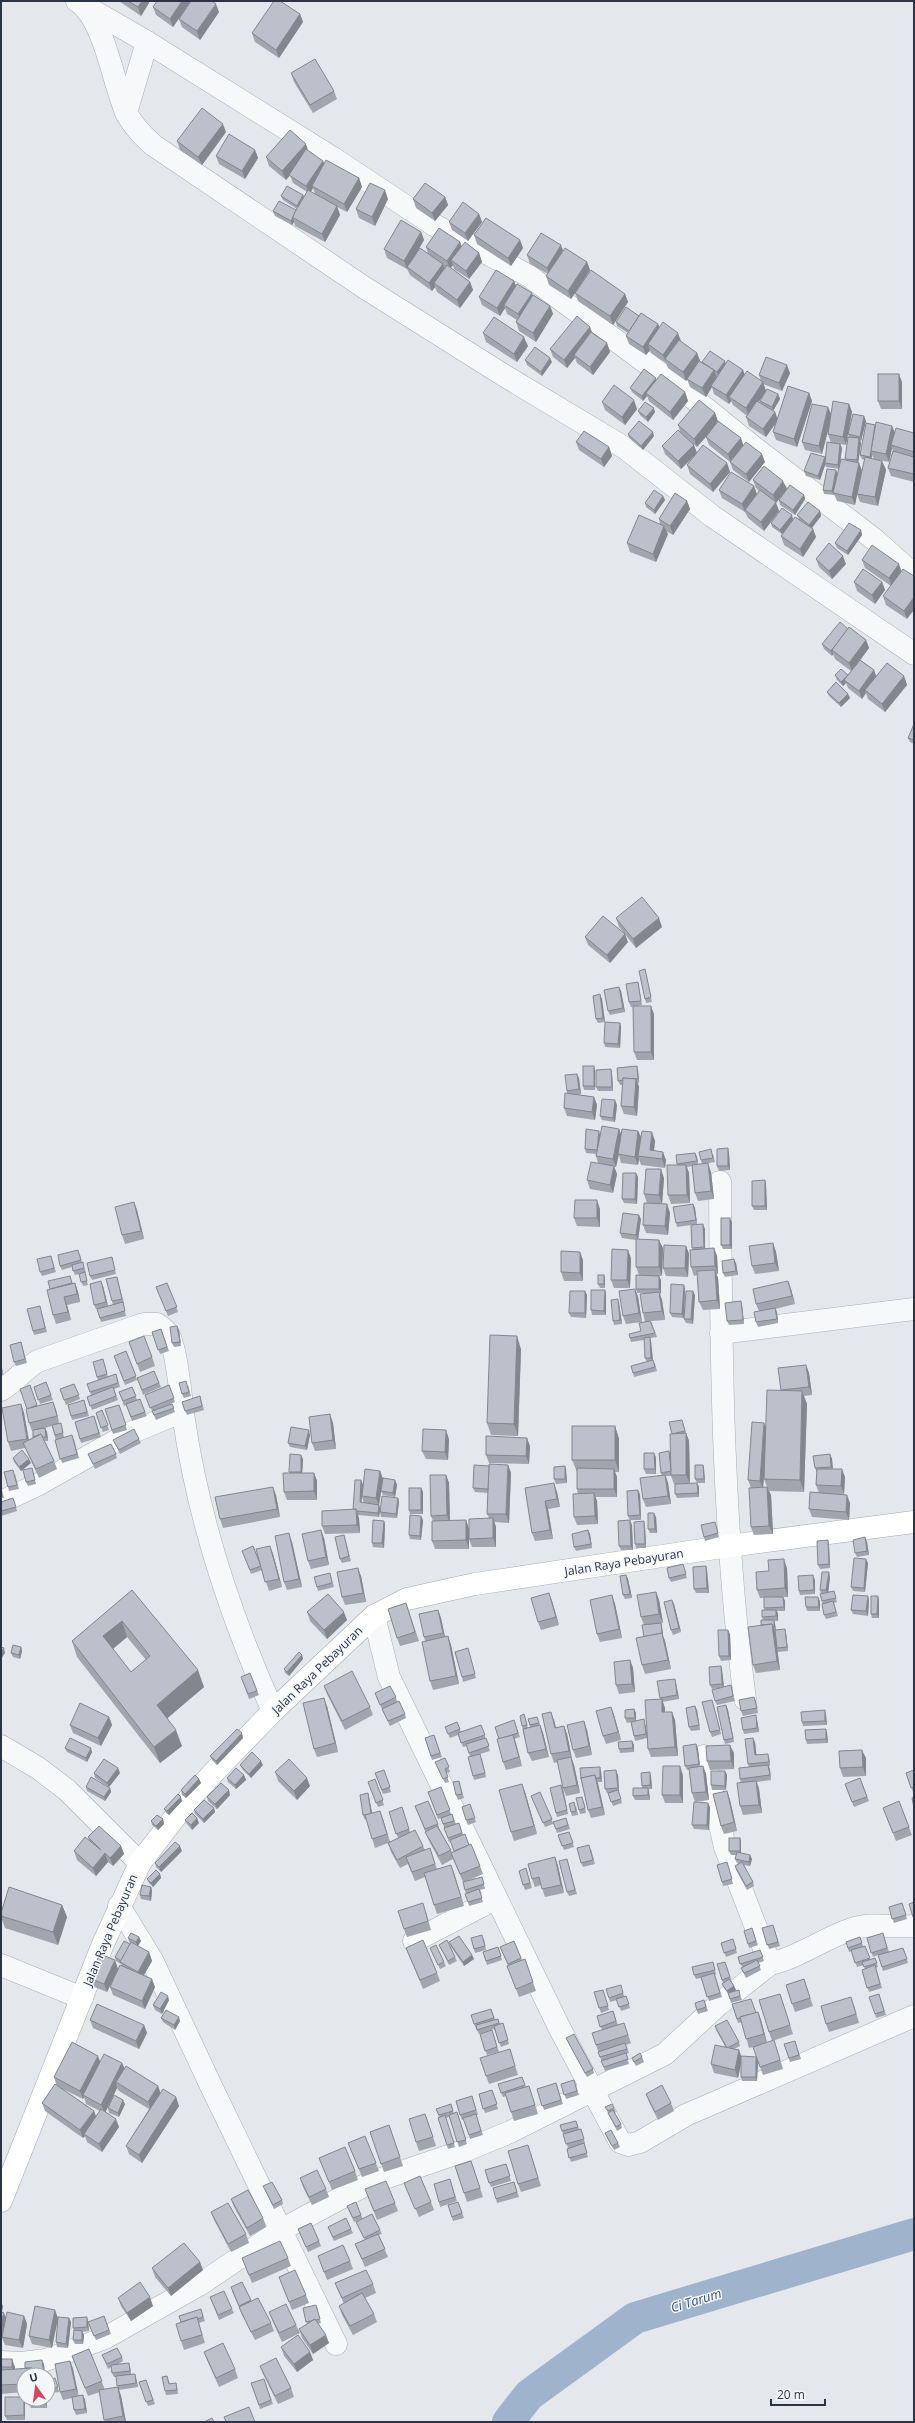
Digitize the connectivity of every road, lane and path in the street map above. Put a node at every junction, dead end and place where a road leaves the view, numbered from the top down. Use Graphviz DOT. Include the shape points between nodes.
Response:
graph roads {
  1 [pos="81,3"];
  2 [pos="147,42"];
  3 [pos="126,112"];
  4 [pos="914,575"];
  5 [pos="914,654"];
  6 [pos="720,1182"];
  7 [pos="914,1309"];
  8 [pos="721,1333"];
  9 [pos="1,1390"];
  10 [pos="183,1411"];
  11 [pos="1,1502"];
  12 [pos="914,1522"];
  13 [pos="729,1546"];
  14 [pos="374,1616"];
  15 [pos="745,1700"];
  16 [pos="273,1712"];
  17 [pos="1,1746"];
  18 [pos="704,1756"];
  19 [pos="140,1863"];
  20 [pos="496,1899"];
  21 [pos="119,1906"];
  22 [pos="914,1926"];
  23 [pos="414,1941"];
  24 [pos="770,1964"];
  25 [pos="1,1965"];
  26 [pos="82,1998"];
  27 [pos="914,2016"];
  28 [pos="592,2089"];
  29 [pos="2,2195"];
  30 [pos="282,2230"];
  31 [pos="336,2344"];
  32 [pos="1,2362"];
  1 -- 2 [label="street"];
  1 -- 3 [label="street" via="107,51"];
  2 -- 3 [label="street"];
  2 -- 4 [label="street" via="388,193 434,225 529,276 684,390 875,540"];
  3 -- 5 [label="street" via="137,129 153,144 365,288 625,448 712,516"];
  6 -- 8 [label="street"];
  7 -- 8 [label="street"];
  8 -- 13 [label="street"];
  9 -- 10 [label="street" via="24,1369 38,1361 144,1324 157,1324 169,1334"];
  10 -- 11 [label="street" via="128,1434 39,1484"];
  10 -- 16 [label="street" via="192,1473 207,1534 244,1647"];
  12 -- 13 [label="main road, Jalan Raya Pebayuran"];
  13 -- 14 [label="main road, Jalan Raya Pebayuran" via="475,1584 407,1599"];
  13 -- 15 [label="street" via="734,1618"];
  14 -- 16 [label="main road, Jalan Raya Pebayuran"];
  14 -- 20 [label="street" via="389,1677 464,1828"];
  16 -- 19 [label="main road, Jalan Raya Pebayuran" via="188,1800"];
  17 -- 19 [label="street" via="38,1768 67,1790"];
  18 -- 24 [label="street" via="725,1847"];
  19 -- 21 [label="main road, Jalan Raya Pebayuran"];
  20 -- 23 [label="street"];
  20 -- 28 [label="street"];
  21 -- 26 [label="main road, Jalan Raya Pebayuran"];
  21 -- 30 [label="street" via="152,1960"];
  22 -- 24 [label="street" via="870,1925 853,1928"];
  24 -- 28 [label="street" via="718,2005 665,2054"];
  25 -- 26 [label="street"];
  26 -- 29 [label="main road, Jalan Raya Pebayuran"];
  27 -- 28 [label="street" via="700,2109 640,2142 629,2145 620,2142"];
  28 -- 30 [label="street" via="510,2132 367,2184"];
  30 -- 31 [label="street"];
  30 -- 32 [label="street" via="199,2285 105,2338 46,2360"];
}
